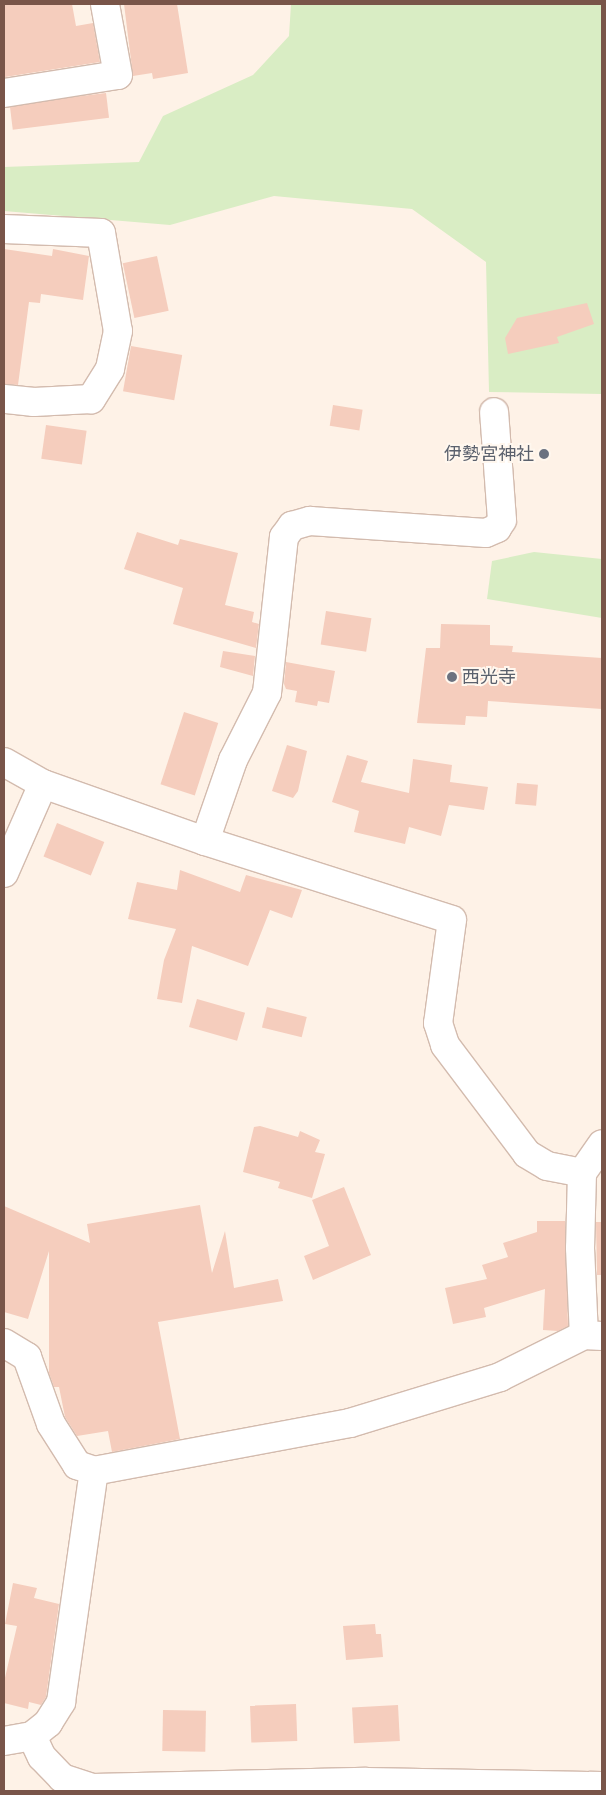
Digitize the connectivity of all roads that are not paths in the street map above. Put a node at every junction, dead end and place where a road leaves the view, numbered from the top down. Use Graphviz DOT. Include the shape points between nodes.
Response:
graph roads {
  1 [pos="105,4"];
  2 [pos="4,93"];
  3 [pos="4,228"];
  4 [pos="4,399"];
  5 [pos="494,412"];
  6 [pos="4,762"];
  7 [pos="43,784"];
  8 [pos="205,841"];
  9 [pos="4,873"];
  10 [pos="602,1144"];
  11 [pos="582,1173"];
  12 [pos="593,1336"];
  13 [pos="4,1343"];
  14 [pos="94,1471"];
  15 [pos="32,1736"];
  16 [pos="4,1741"];
  17 [pos="602,1786"];
  1 -- 2 [label="street" via="118,75"];
  3 -- 4 [label="street" via="101,233 118,331 110,369 92,399 34,402"];
  5 -- 8 [label="street" via="502,520 497,528 486,532 310,521 292,526 284,537 267,693 233,760"];
  6 -- 7 [label="street"];
  7 -- 8 [label="street"];
  7 -- 9 [label="street"];
  8 -- 11 [label="street" via="452,920 438,1023 445,1045 527,1154 546,1166"];
  10 -- 11 [label="street"];
  11 -- 12 [label="street" via="580,1248"];
  12 -- 14 [label="street" via="500,1377 422,1403 257,1443"];
  13 -- 14 [label="street" via="27,1357 52,1424 77,1465"];
  14 -- 15 [label="street" via="61,1702 48,1722"];
  15 -- 16 [label="street"];
  15 -- 17 [label="street" via="42,1757 62,1778 93,1788 366,1782"];
}
